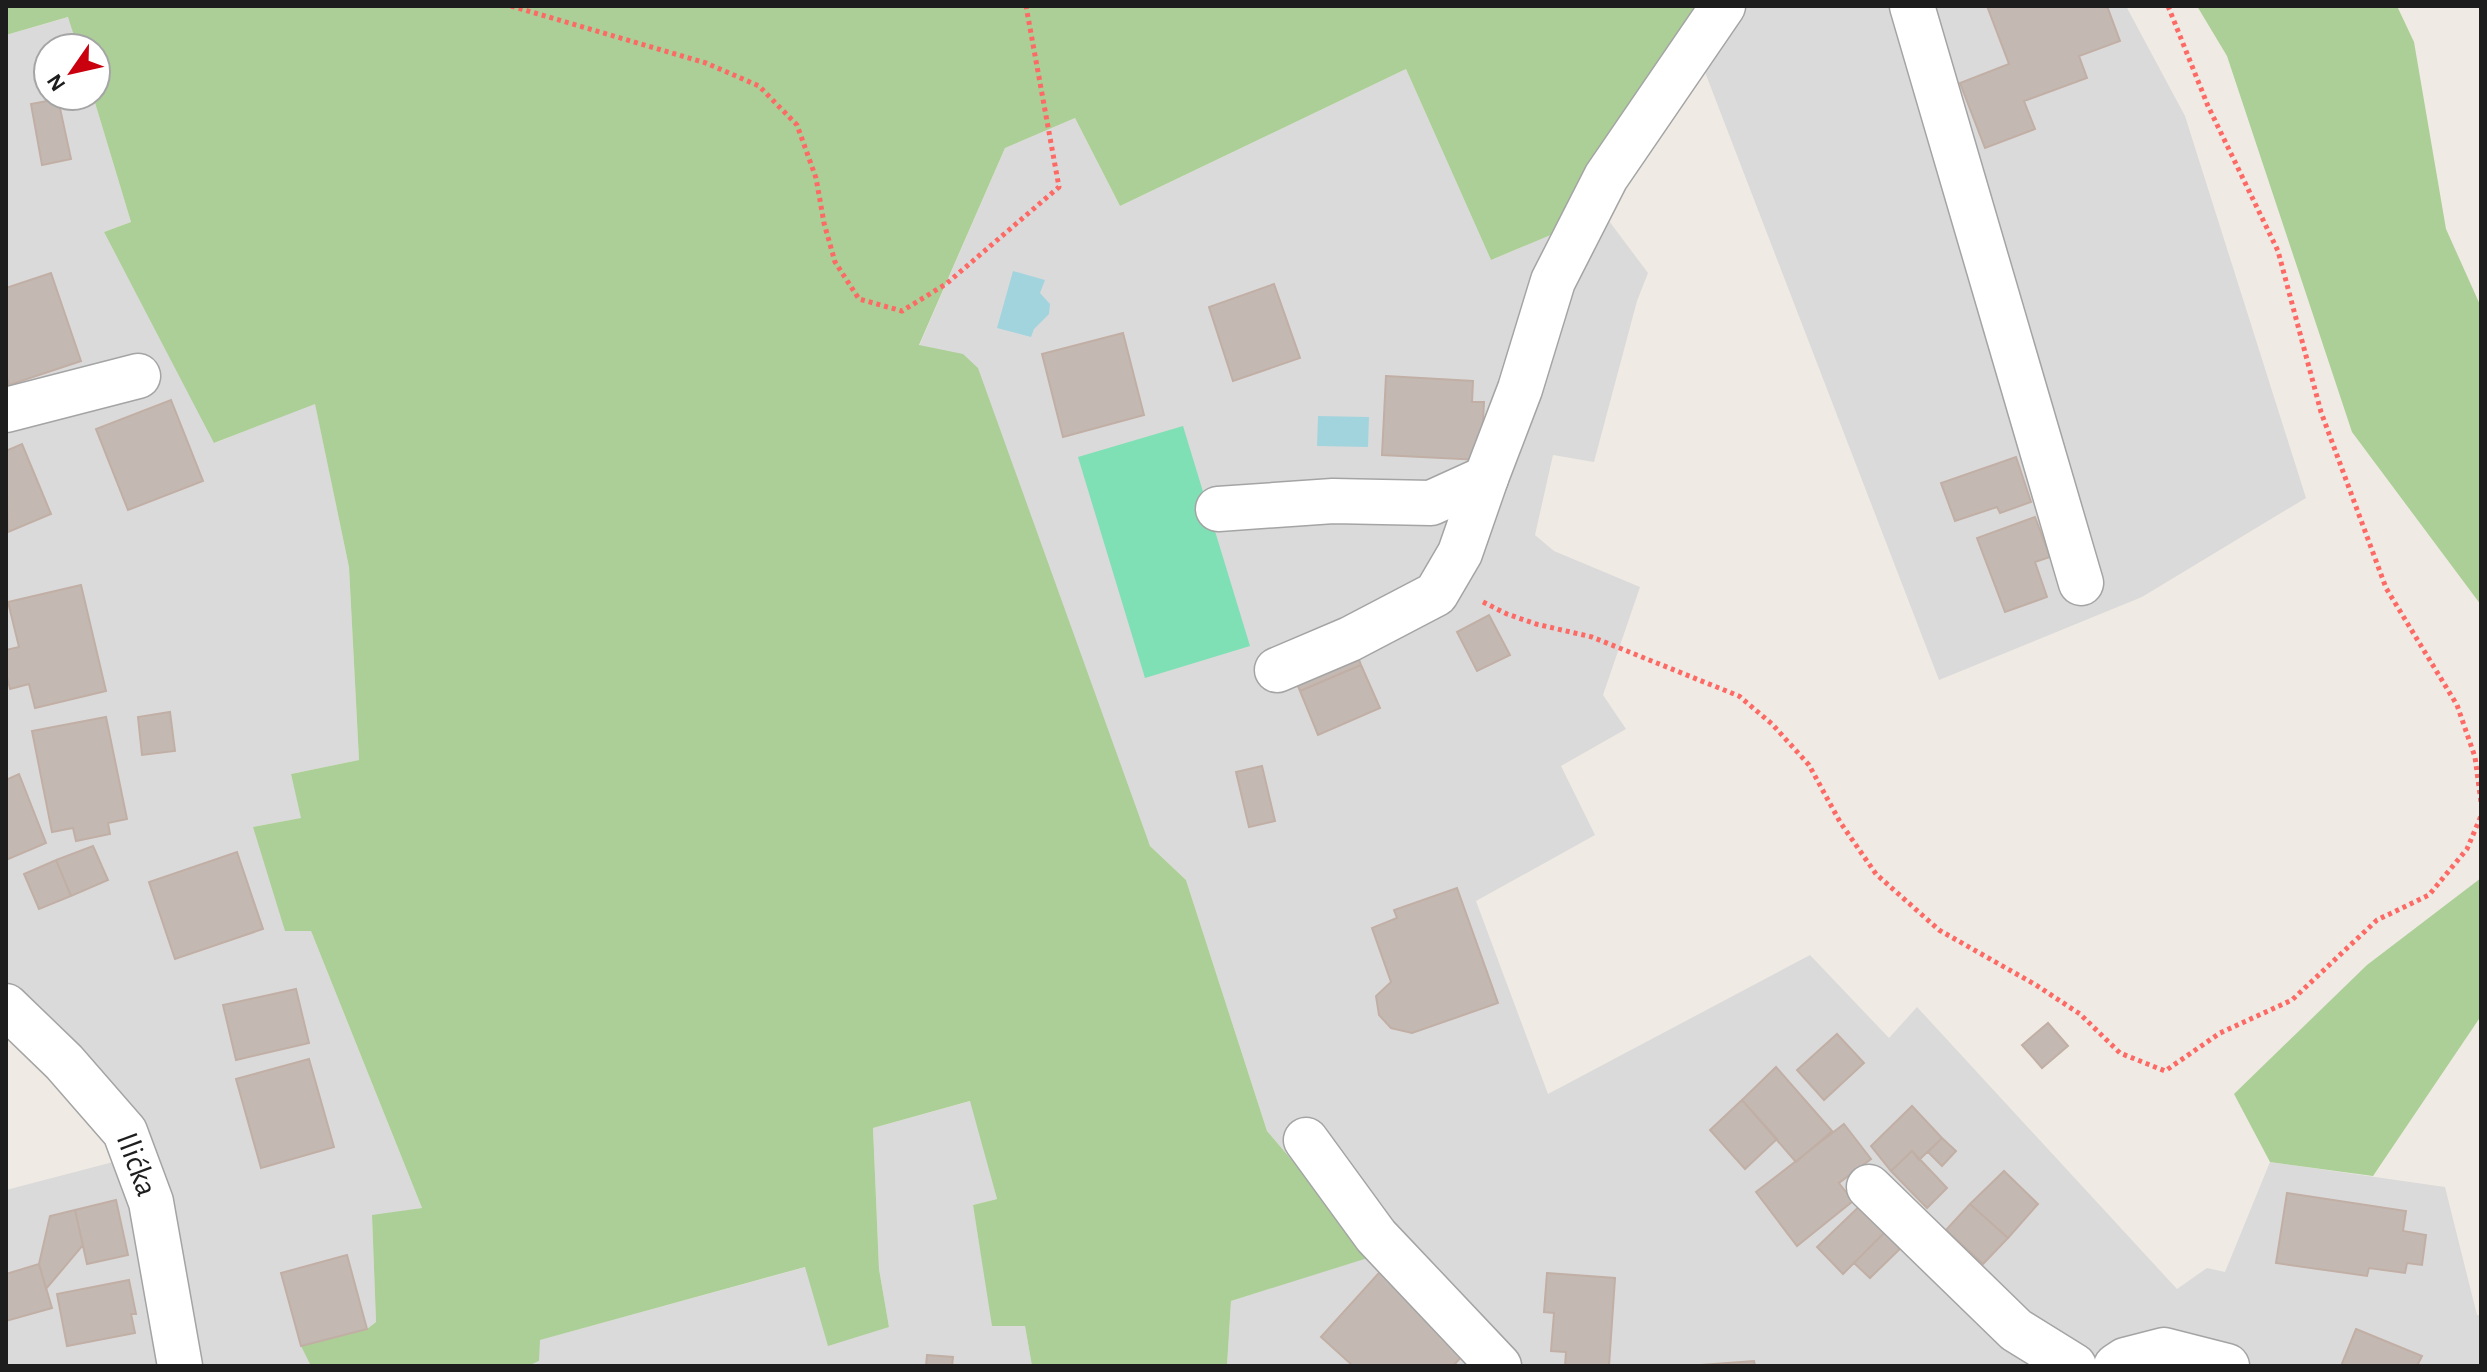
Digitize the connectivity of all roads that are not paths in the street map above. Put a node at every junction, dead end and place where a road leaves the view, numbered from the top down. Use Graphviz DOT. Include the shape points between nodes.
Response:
graph roads {
  1 [pos="1723,6"];
  2 [pos="1912,6"];
  3 [pos="138,376"];
  4 [pos="6,410"];
  5 [pos="1486,478"];
  6 [pos="1218,509"];
  7 [pos="2081,583"];
  8 [pos="1277,670"];
  9 [pos="6,1006"];
  10 [pos="1306,1140"];
  11 [pos="1869,1187"];
  12 [pos="180,1366"];
  13 [pos="1499,1366"];
  14 [pos="2074,1366"];
  15 [pos="2116,1366"];
  16 [pos="2227,1366"];
  1 -- 5 [label="street" via="1606,177 1553,281"];
  2 -- 7 [label="street"];
  3 -- 4 [label="street"];
  5 -- 6 [label="street" via="1431,503 1333,501"];
  5 -- 8 [label="street" via="1460,553 1436,594"];
  9 -- 12 [label="street, Ilićka" via="125,1132 151,1202"];
  10 -- 13 [label="street" via="1376,1236"];
  11 -- 14 [label="street" via="2016,1330"];
  15 -- 16 [label="street" via="2164,1350"];
}
